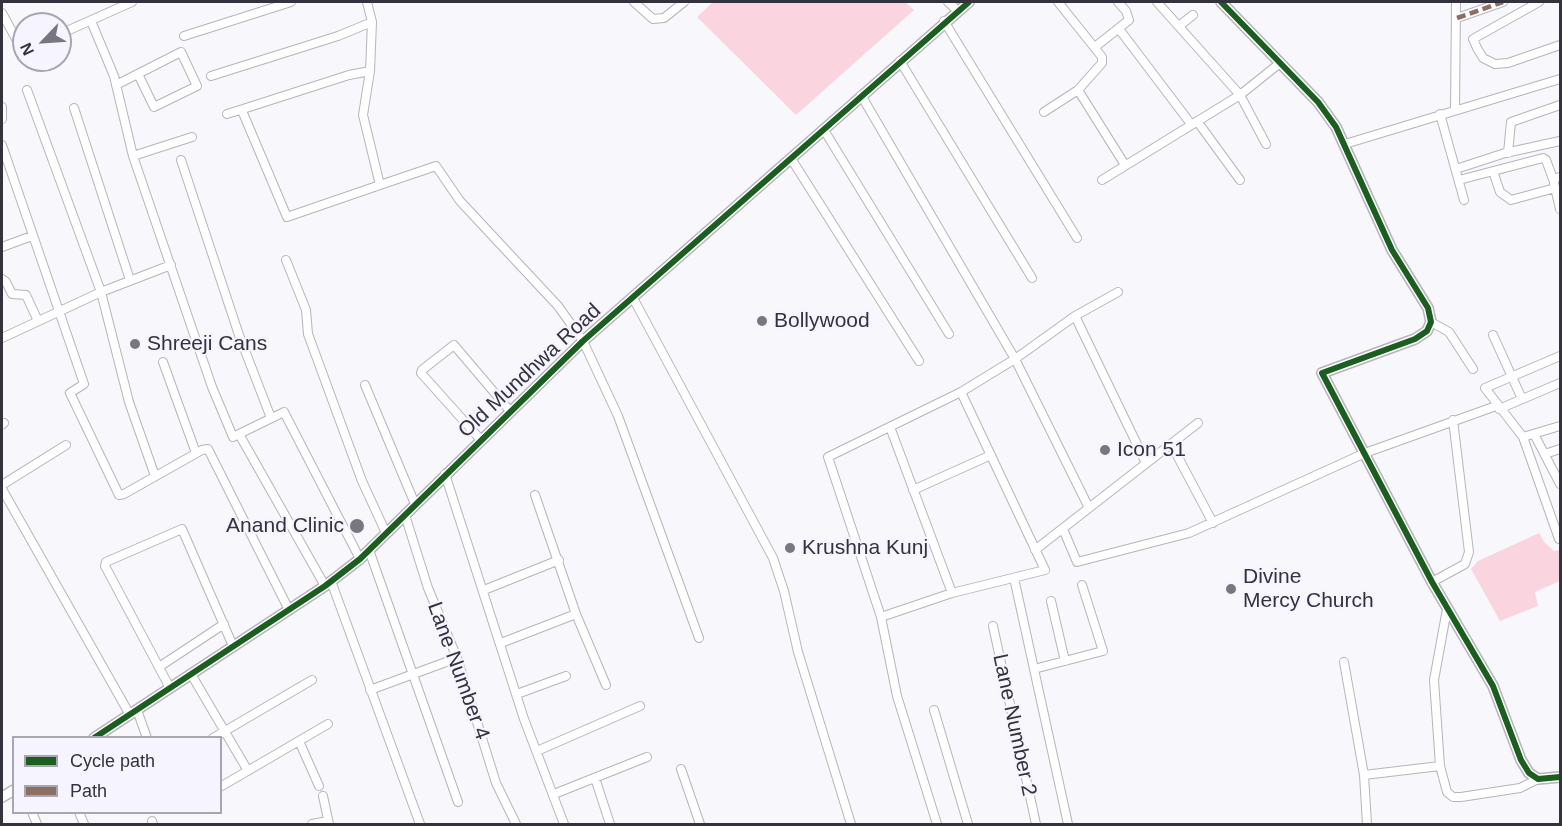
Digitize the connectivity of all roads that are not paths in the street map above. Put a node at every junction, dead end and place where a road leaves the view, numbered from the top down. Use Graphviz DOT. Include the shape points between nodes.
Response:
graph roads {
  1 [pos="132,2"];
  2 [pos="291,2"];
  3 [pos="367,2"];
  4 [pos="634,2"];
  5 [pos="684,2"];
  6 [pos="948,2"];
  7 [pos="969,2"];
  8 [pos="1058,2"];
  9 [pos="1118,2"];
  10 [pos="1157,2"];
  11 [pos="1221,2"];
  12 [pos="1456,2"];
  13 [pos="1503,2"];
  14 [pos="1539,2"];
  15 [pos="958,10"];
  16 [pos="2,13"];
  17 [pos="1194,15"];
  18 [pos="1457,18"];
  19 [pos="91,21"];
  20 [pos="944,21"];
  21 [pos="372,22"];
  22 [pos="1179,26"];
  23 [pos="72,29"];
  24 [pos="1119,29"];
  25 [pos="12,32"];
  26 [pos="184,36"];
  27 [pos="1560,45"];
  28 [pos="1095,47"];
  29 [pos="900,61"];
  30 [pos="1280,63"];
  31 [pos="370,71"];
  32 [pos="138,74"];
  33 [pos="211,76"];
  34 [pos="1560,79"];
  35 [pos="116,85"];
  36 [pos="27,90"];
  37 [pos="1078,90"];
  38 [pos="861,95"];
  39 [pos="1240,95"];
  40 [pos="1560,105"];
  41 [pos="2,107"];
  42 [pos="74,108"];
  43 [pos="243,110"];
  44 [pos="1455,110"];
  45 [pos="1044,112"];
  46 [pos="227,114"];
  47 [pos="1440,114"];
  48 [pos="2,119"];
  49 [pos="1194,122"];
  50 [pos="824,130"];
  51 [pos="192,137"];
  52 [pos="1560,141"];
  53 [pos="1266,144"];
  54 [pos="1345,144"];
  55 [pos="2,145"];
  56 [pos="1508,153"];
  57 [pos="133,156"];
  58 [pos="181,160"];
  59 [pos="792,160"];
  60 [pos="1125,165"];
  61 [pos="1456,169"];
  62 [pos="1493,171"];
  63 [pos="1557,178"];
  64 [pos="1102,180"];
  65 [pos="1240,180"];
  66 [pos="1459,180"];
  67 [pos="380,185"];
  68 [pos="1555,188"];
  69 [pos="1464,200"];
  70 [pos="1560,209"];
  71 [pos="32,236"];
  72 [pos="1077,238"];
  73 [pos="2,247"];
  74 [pos="286,260"];
  75 [pos="171,265"];
  76 [pos="1032,278"];
  77 [pos="2,279"];
  78 [pos="130,280"];
  79 [pos="101,292"];
  80 [pos="1118,292"];
  81 [pos="633,298"];
  82 [pos="58,312"];
  83 [pos="1075,315"];
  84 [pos="38,321"];
  85 [pos="1431,322"];
  86 [pos="949,334"];
  87 [pos="1493,335"];
  88 [pos="2,338"];
  89 [pos="583,341"];
  90 [pos="1560,356"];
  91 [pos="1015,359"];
  92 [pos="919,361"];
  93 [pos="162,362"];
  94 [pos="1473,369"];
  95 [pos="1512,377"];
  96 [pos="1560,382"];
  97 [pos="365,385"];
  98 [pos="961,392"];
  99 [pos="1522,399"];
  100 [pos="1498,408"];
  101 [pos="510,411"];
  102 [pos="271,418"];
  103 [pos="1453,420"];
  104 [pos="1198,423"];
  105 [pos="1560,426"];
  106 [pos="890,427"];
  107 [pos="238,434"];
  108 [pos="1534,434"];
  109 [pos="1523,437"];
  110 [pos="481,440"];
  111 [pos="1171,444"];
  112 [pos="66,445"];
  113 [pos="1560,449"];
  114 [pos="196,453"];
  115 [pos="1365,453"];
  116 [pos="1545,454"];
  117 [pos="991,455"];
  118 [pos="1146,464"];
  119 [pos="1558,473"];
  120 [pos="445,474"];
  121 [pos="155,476"];
  122 [pos="1560,484"];
  123 [pos="2,487"];
  124 [pos="913,490"];
  125 [pos="536,495"];
  126 [pos="416,504"];
  127 [pos="1089,508"];
  128 [pos="405,515"];
  129 [pos="1213,523"];
  130 [pos="1063,528"];
  131 [pos="386,534"];
  132 [pos="1559,539"];
  133 [pos="369,550"];
  134 [pos="1035,550"];
  135 [pos="360,559"];
  136 [pos="559,560"];
  137 [pos="1014,578"];
  138 [pos="1432,582"];
  139 [pos="328,584"];
  140 [pos="1082,585"];
  141 [pos="484,590"];
  142 [pos="952,593"];
  143 [pos="1051,601"];
  144 [pos="1448,609"];
  145 [pos="289,610"];
  146 [pos="576,614"];
  147 [pos="881,617"];
  148 [pos="224,624"];
  149 [pos="993,626"];
  150 [pos="699,638"];
  151 [pos="501,643"];
  152 [pos="233,646"];
  153 [pos="457,658"];
  154 [pos="1065,661"];
  155 [pos="1344,662"];
  156 [pos="159,667"];
  157 [pos="1034,669"];
  158 [pos="191,674"];
  159 [pos="413,675"];
  160 [pos="566,676"];
  161 [pos="312,680"];
  162 [pos="606,685"];
  163 [pos="170,688"];
  164 [pos="370,690"];
  165 [pos="517,694"];
  166 [pos="640,706"];
  167 [pos="934,710"];
  168 [pos="133,712"];
  169 [pos="328,724"];
  170 [pos="223,731"];
  171 [pos="97,736"];
  172 [pos="146,736"];
  173 [pos="216,736"];
  174 [pos="299,741"];
  175 [pos="537,751"];
  176 [pos="647,757"];
  177 [pos="1440,766"];
  178 [pos="681,769"];
  179 [pos="248,771"];
  180 [pos="1364,776"];
  181 [pos="1560,777"];
  182 [pos="595,778"];
  183 [pos="1538,779"];
  184 [pos="222,786"];
  185 [pos="319,786"];
  186 [pos="554,794"];
  187 [pos="323,796"];
  188 [pos="459,802"];
  189 [pos="328,823"];
  190 [pos="420,824"];
  191 [pos="312,825"];
  192 [pos="516,825"];
  193 [pos="564,825"];
  194 [pos="610,825"];
  195 [pos="700,825"];
  196 [pos="851,825"];
  197 [pos="937,825"];
  198 [pos="968,825"];
  199 [pos="1036,825"];
  200 [pos="1068,825"];
  201 [pos="1367,825"];
  1 -- 19 [label="street"];
  2 -- 26 [label="street"];
  3 -- 21 [label="street"];
  4 -- 5 [label="street" via="653,19 664,18"];
  6 -- 15 [label="street"];
  7 -- 15 [label="street, Old Mundhwa Road"];
  8 -- 28 [label="street"];
  9 -- 24 [label="street" via="1129,20"];
  10 -- 22 [label="street"];
  11 -- 30 [label="street"];
  12 -- 18 [label="street"];
  13 -- 18 [label="street"];
  14 -- 27 [label="street" via="1473,39 1477,48 1483,58 1495,64"];
  15 -- 20 [label="street, Old Mundhwa Road"];
  16 -- 25 [label="street"];
  17 -- 22 [label="street"];
  18 -- 44 [label="street"];
  19 -- 23 [label="street"];
  19 -- 35 [label="street"];
  20 -- 29 [label="street, Old Mundhwa Road"];
  20 -- 72 [label="street"];
  21 -- 31 [label="street"];
  21 -- 33 [label="street"];
  22 -- 39 [label="street"];
  24 -- 28 [label="street"];
  24 -- 49 [label="street"];
  28 -- 37 [label="street" via="1102,63"];
  29 -- 38 [label="street, Old Mundhwa Road"];
  29 -- 76 [label="street"];
  30 -- 39 [label="street"];
  30 -- 54 [label="street" via="1318,102"];
  31 -- 43 [label="street"];
  31 -- 67 [label="street" via="363,115"];
  32 -- 32 [label="street" via="181,52 197,86 154,107"];
  32 -- 35 [label="street"];
  34 -- 44 [label="street"];
  35 -- 57 [label="street"];
  36 -- 79 [label="street"];
  37 -- 45 [label="street"];
  37 -- 60 [label="street"];
  38 -- 50 [label="street, Old Mundhwa Road"];
  38 -- 91 [label="street"];
  39 -- 49 [label="street"];
  39 -- 53 [label="street"];
  40 -- 56 [label="street" via="1511,122"];
  41 -- 48 [label="street"];
  42 -- 78 [label="street"];
  43 -- 46 [label="street"];
  43 -- 67 [label="street" via="287,217"];
  44 -- 47 [label="street"];
  47 -- 54 [label="street"];
  47 -- 61 [label="street"];
  49 -- 60 [label="street"];
  49 -- 65 [label="street"];
  50 -- 59 [label="street, Old Mundhwa Road"];
  50 -- 86 [label="street"];
  51 -- 57 [label="street"];
  52 -- 56 [label="street"];
  54 -- 85 [label="street" via="1372,209 1428,308"];
  55 -- 71 [label="street"];
  56 -- 61 [label="street"];
  57 -- 75 [label="street"];
  58 -- 102 [label="street"];
  59 -- 81 [label="street, Old Mundhwa Road"];
  59 -- 92 [label="street"];
  60 -- 64 [label="street"];
  61 -- 66 [label="street"];
  62 -- 63 [label="street" via="1544,158"];
  62 -- 66 [label="street"];
  62 -- 68 [label="street" via="1500,192 1511,200"];
  63 -- 68 [label="street"];
  66 -- 69 [label="street"];
  67 -- 89 [label="street" via="436,166 460,201 558,306"];
  68 -- 70 [label="street"];
  71 -- 73 [label="street"];
  71 -- 82 [label="street"];
  74 -- 131 [label="street" via="306,310 308,334 362,481"];
  75 -- 78 [label="street"];
  75 -- 107 [label="street" via="212,387 233,437"];
  77 -- 84 [label="street" via="12,294 26,295"];
  78 -- 79 [label="street"];
  79 -- 82 [label="street"];
  79 -- 121 [label="street" via="129,402"];
  80 -- 83 [label="street"];
  81 -- 89 [label="street, Old Mundhwa Road"];
  81 -- 196 [label="street" via="770,550"];
  82 -- 84 [label="street"];
  82 -- 121 [label="street" via="84,384 70,393 116,490 119,495 124,494"];
  83 -- 91 [label="street"];
  83 -- 118 [label="street"];
  84 -- 88 [label="street"];
  85 -- 94 [label="street" via="1449,332"];
  85 -- 115 [label="street" via="1415,339 1322,373"];
  87 -- 95 [label="street"];
  89 -- 101 [label="street, Old Mundhwa Road"];
  89 -- 150 [label="street" via="618,416"];
  90 -- 95 [label="street"];
  91 -- 98 [label="street"];
  91 -- 127 [label="street"];
  93 -- 114 [label="street"];
  95 -- 99 [label="street"];
  95 -- 100 [label="street" via="1485,388"];
  96 -- 99 [label="street"];
  97 -- 126 [label="street"];
  98 -- 106 [label="street"];
  98 -- 117 [label="street"];
  99 -- 100 [label="street"];
  100 -- 103 [label="street"];
  100 -- 109 [label="street"];
  101 -- 110 [label="street, Old Mundhwa Road"];
  101 -- 110 [label="street" via="454,345 422,370"];
  102 -- 107 [label="street"];
  102 -- 135 [label="street" via="284,412"];
  103 -- 115 [label="street"];
  103 -- 138 [label="street" via="1469,552 1465,564"];
  104 -- 111 [label="street"];
  105 -- 108 [label="street"];
  106 -- 124 [label="street"];
  106 -- 147 [label="street" via="828,457"];
  107 -- 139 [label="street"];
  108 -- 109 [label="street"];
  108 -- 116 [label="street"];
  109 -- 132 [label="street"];
  110 -- 120 [label="street, Old Mundhwa Road"];
  111 -- 118 [label="street"];
  111 -- 129 [label="street"];
  112 -- 123 [label="street"];
  113 -- 116 [label="street"];
  114 -- 121 [label="street"];
  114 -- 145 [label="street" via="208,449"];
  115 -- 129 [label="street"];
  115 -- 138 [label="street"];
  116 -- 119 [label="street"];
  117 -- 124 [label="street"];
  117 -- 134 [label="street"];
  118 -- 127 [label="street"];
  119 -- 122 [label="street"];
  120 -- 126 [label="street, Old Mundhwa Road"];
  120 -- 141 [label="street"];
  123 -- 168 [label="street"];
  124 -- 142 [label="street"];
  125 -- 136 [label="street"];
  126 -- 128 [label="street, Old Mundhwa Road"];
  127 -- 130 [label="street"];
  128 -- 131 [label="street, Old Mundhwa Road"];
  128 -- 153 [label="street, Lane Number 4" via="428,588"];
  129 -- 130 [label="street" via="1186,534 1077,562"];
  130 -- 134 [label="street"];
  131 -- 133 [label="street, Old Mundhwa Road"];
  133 -- 135 [label="street, Old Mundhwa Road"];
  133 -- 159 [label="street"];
  134 -- 137 [label="street" via="1045,570"];
  135 -- 139 [label="street, Old Mundhwa Road"];
  136 -- 141 [label="street"];
  136 -- 146 [label="street"];
  137 -- 142 [label="street"];
  137 -- 157 [label="street"];
  138 -- 144 [label="street"];
  139 -- 145 [label="street, Old Mundhwa Road"];
  139 -- 164 [label="street"];
  140 -- 154 [label="street" via="1103,651"];
  141 -- 151 [label="street"];
  142 -- 147 [label="street"];
  143 -- 154 [label="street"];
  144 -- 177 [label="street" via="1434,680"];
  144 -- 183 [label="street" via="1493,686 1521,760"];
  145 -- 152 [label="street, Old Mundhwa Road"];
  146 -- 151 [label="street"];
  146 -- 162 [label="street"];
  147 -- 197 [label="street" via="897,696"];
  148 -- 152 [label="street"];
  148 -- 156 [label="street"];
  148 -- 156 [label="street" via="182,529 110,560 105,566"];
  149 -- 199 [label="street, Lane Number 2"];
  151 -- 165 [label="street"];
  152 -- 158 [label="street, Old Mundhwa Road"];
  153 -- 159 [label="street"];
  153 -- 192 [label="street, Lane Number 4" via="496,783"];
  154 -- 157 [label="street"];
  155 -- 180 [label="street"];
  156 -- 163 [label="street"];
  157 -- 200 [label="street"];
  158 -- 163 [label="street, Old Mundhwa Road"];
  158 -- 170 [label="street"];
  159 -- 164 [label="street"];
  159 -- 188 [label="street"];
  160 -- 165 [label="street"];
  161 -- 170 [label="street"];
  163 -- 168 [label="street, Old Mundhwa Road"];
  164 -- 190 [label="street"];
  165 -- 175 [label="street"];
  166 -- 175 [label="street"];
  167 -- 198 [label="street"];
  168 -- 171 [label="street, Old Mundhwa Road"];
  168 -- 172 [label="street"];
  169 -- 174 [label="street"];
  170 -- 173 [label="street"];
  170 -- 179 [label="street"];
  174 -- 179 [label="street"];
  174 -- 185 [label="street"];
  175 -- 186 [label="street"];
  176 -- 182 [label="street"];
  177 -- 180 [label="street"];
  177 -- 183 [label="street" via="1447,792 1453,797 1520,788"];
  178 -- 195 [label="street"];
  179 -- 184 [label="street"];
  180 -- 201 [label="street"];
  181 -- 183 [label="street"];
  182 -- 186 [label="street"];
  182 -- 194 [label="street"];
  186 -- 193 [label="street"];
  187 -- 189 [label="street"];
  189 -- 191 [label="street"];
}
